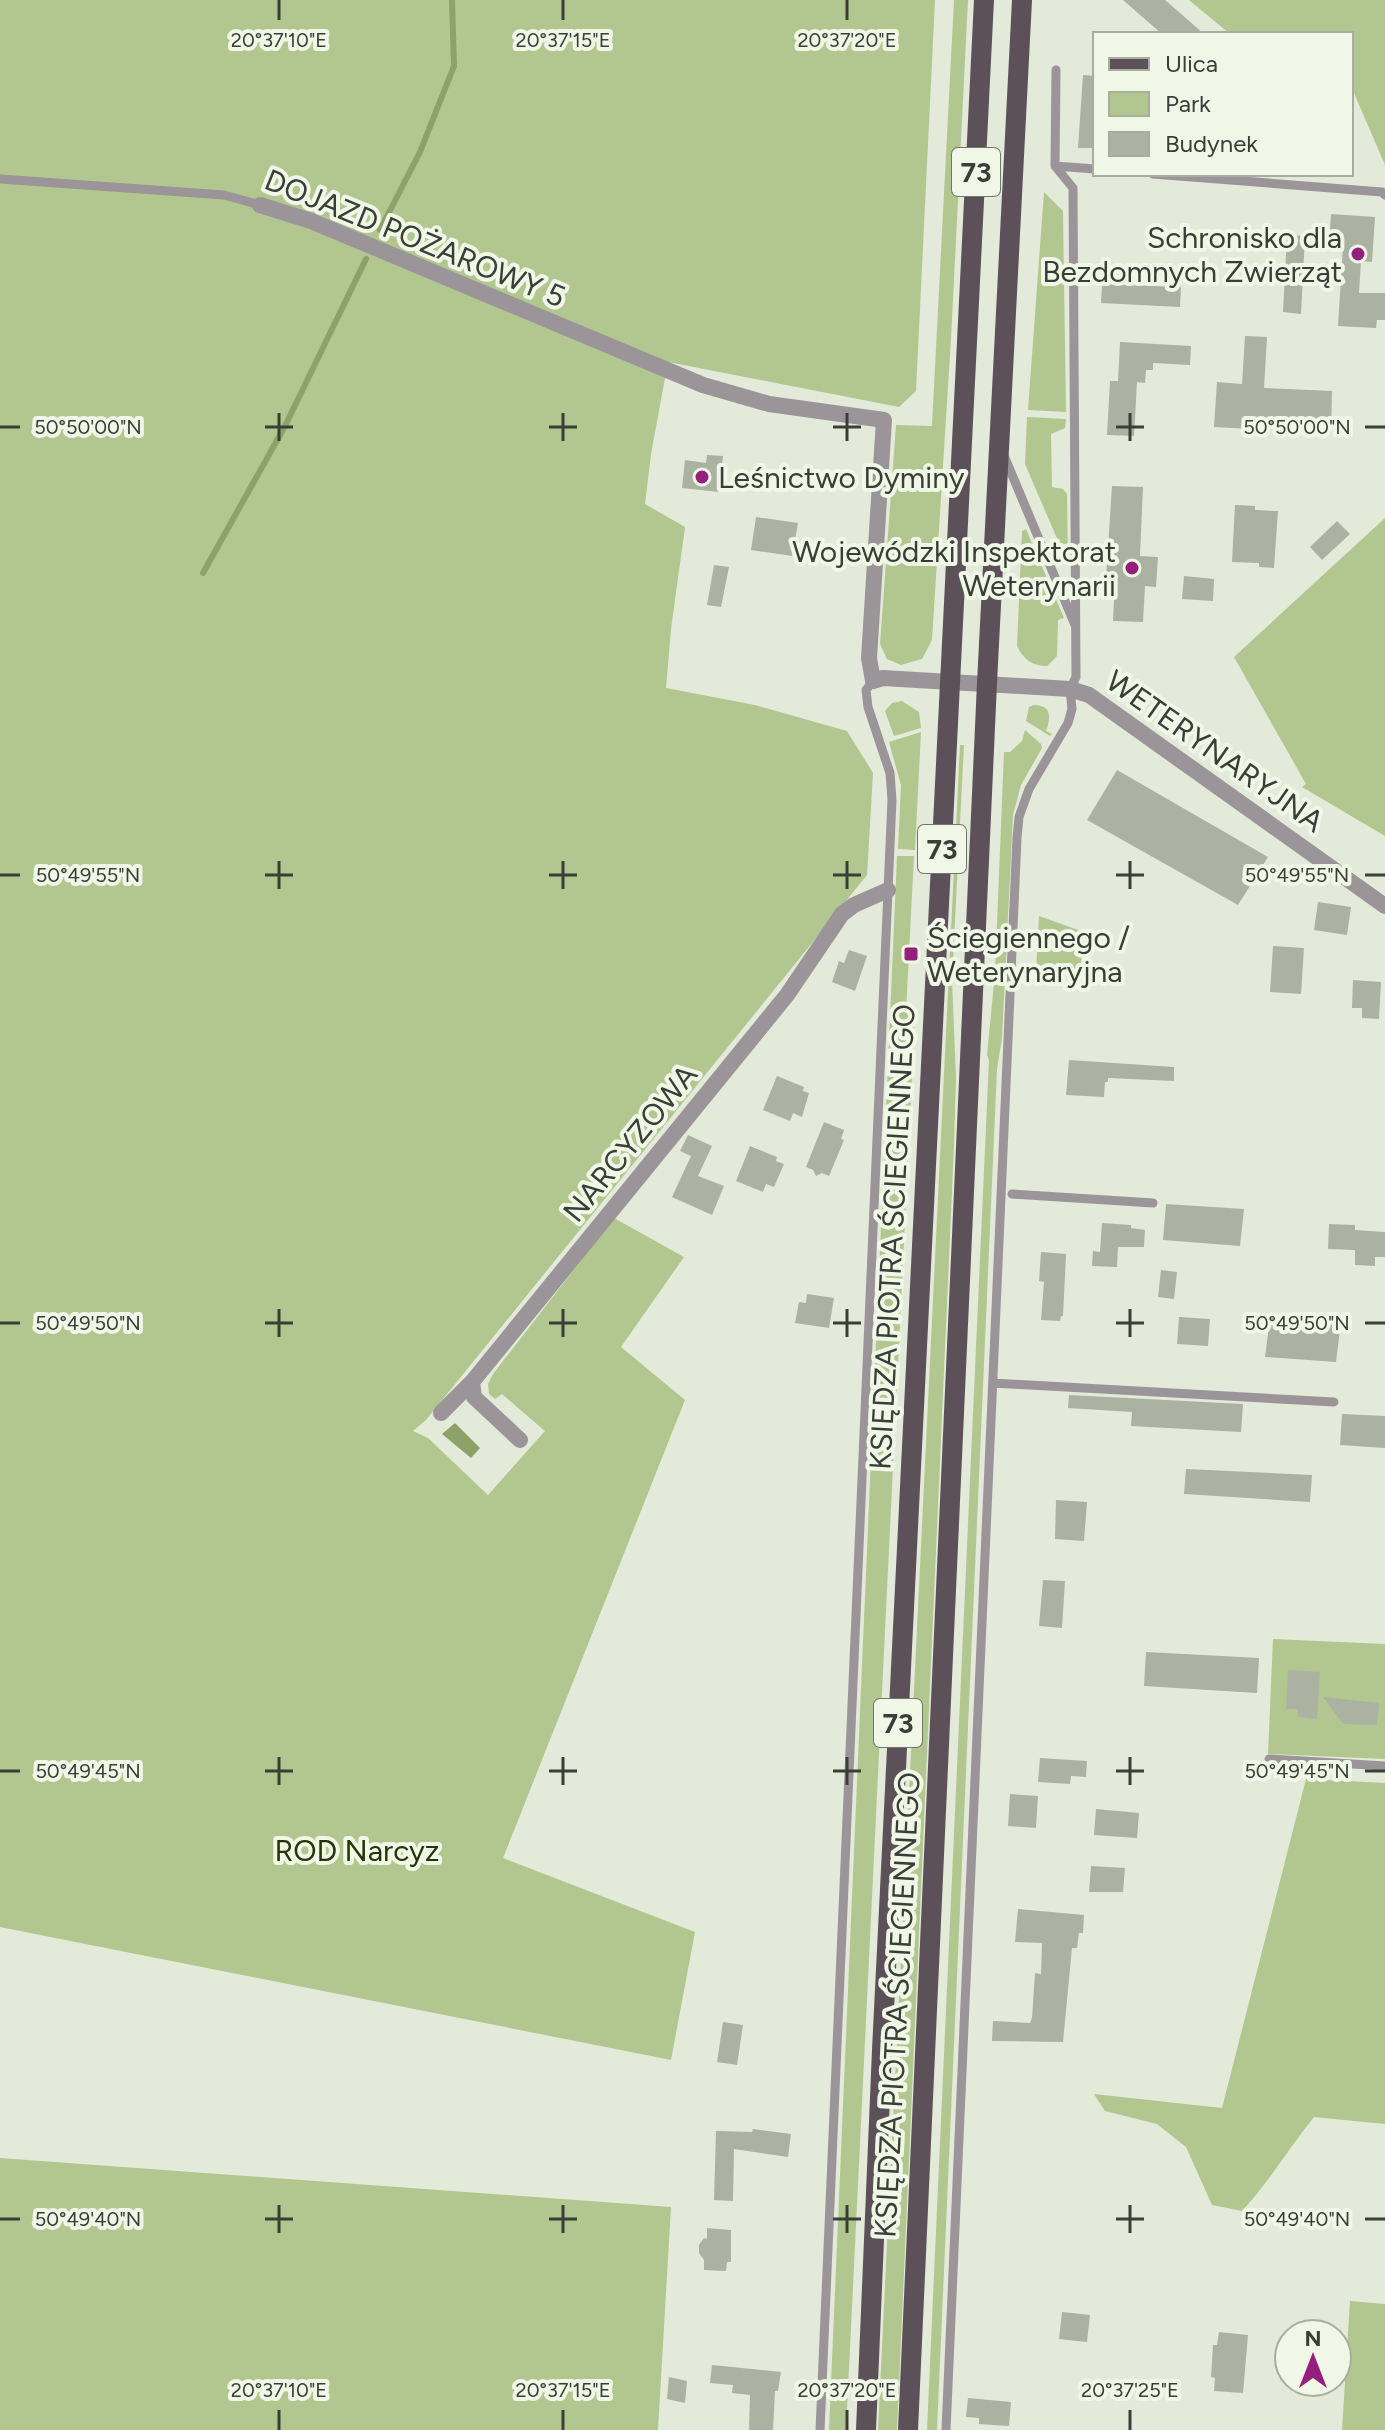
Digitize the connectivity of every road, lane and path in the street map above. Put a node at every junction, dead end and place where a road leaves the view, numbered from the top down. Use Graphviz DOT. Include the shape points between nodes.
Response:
graph roads {
  1 [pos="984,0"];
  2 [pos="1022,0"];
  3 [pos="1056,70"];
  4 [pos="1055,166"];
  5 [pos="1093,169"];
  6 [pos="1178,176"];
  7 [pos="0,179"];
  8 [pos="1385,195"];
  9 [pos="260,205"];
  10 [pos="1000,446"];
  11 [pos="1076,628"];
  12 [pos="873,681"];
  13 [pos="950,682"];
  14 [pos="987,683"];
  15 [pos="1070,689"];
  16 [pos="888,890"];
  17 [pos="1385,906"];
  18 [pos="1012,1194"];
  19 [pos="1153,1203"];
  20 [pos="472,1382"];
  21 [pos="993,1383"];
  22 [pos="1334,1402"];
  23 [pos="441,1413"];
  24 [pos="520,1440"];
  25 [pos="1269,1759"];
  26 [pos="1385,1766"];
  27 [pos="820,2430"];
  28 [pos="866,2430"];
  29 [pos="908,2430"];
  30 [pos="946,2430"];
  1 -- 13 [label="main road, KSIĘDZA PIOTRA ŚCIEGIENNEGO / 73"];
  2 -- 10 [label="main road, KSIĘDZA PIOTRA ŚCIEGIENNEGO / 73"];
  3 -- 4 [label="lane"];
  4 -- 5 [label="lane"];
  4 -- 11 [label="lane" via="1073,188"];
  6 -- 8 [label="lane"];
  7 -- 9 [label="lane, DOJAZD POŻAROWY 5" via="224,195"];
  9 -- 12 [label="street, DOJAZD POŻAROWY 5" via="311,221 703,385 769,404 884,420 869,658"];
  10 -- 11 [label="lane"];
  10 -- 14 [label="main road, KSIĘDZA PIOTRA ŚCIEGIENNEGO / 73"];
  11 -- 15 [label="lane" via="1076,677"];
  12 -- 13 [label="street, WETERYNARYJNA"];
  12 -- 16 [label="lane" via="866,690 868,707 890,773 892,800"];
  13 -- 14 [label="street, WETERYNARYJNA"];
  13 -- 28 [label="main road, KSIĘDZA PIOTRA ŚCIEGIENNEGO / 73"];
  14 -- 15 [label="street, WETERYNARYJNA"];
  14 -- 29 [label="main road, KSIĘDZA PIOTRA ŚCIEGIENNEGO / 73"];
  15 -- 17 [label="street, WETERYNARYJNA" via="1115,712"];
  15 -- 21 [label="lane" via="1068,723 1029,789 1019,817"];
  16 -- 20 [label="street, NARCYZOWA" via="842,914 787,995"];
  16 -- 27 [label="lane"];
  18 -- 19 [label="lane"];
  20 -- 23 [label="street, NARCYZOWA"];
  20 -- 24 [label="street" via="474,1397"];
  21 -- 22 [label="lane"];
  21 -- 30 [label="lane"];
  25 -- 26 [label="lane"];
}
